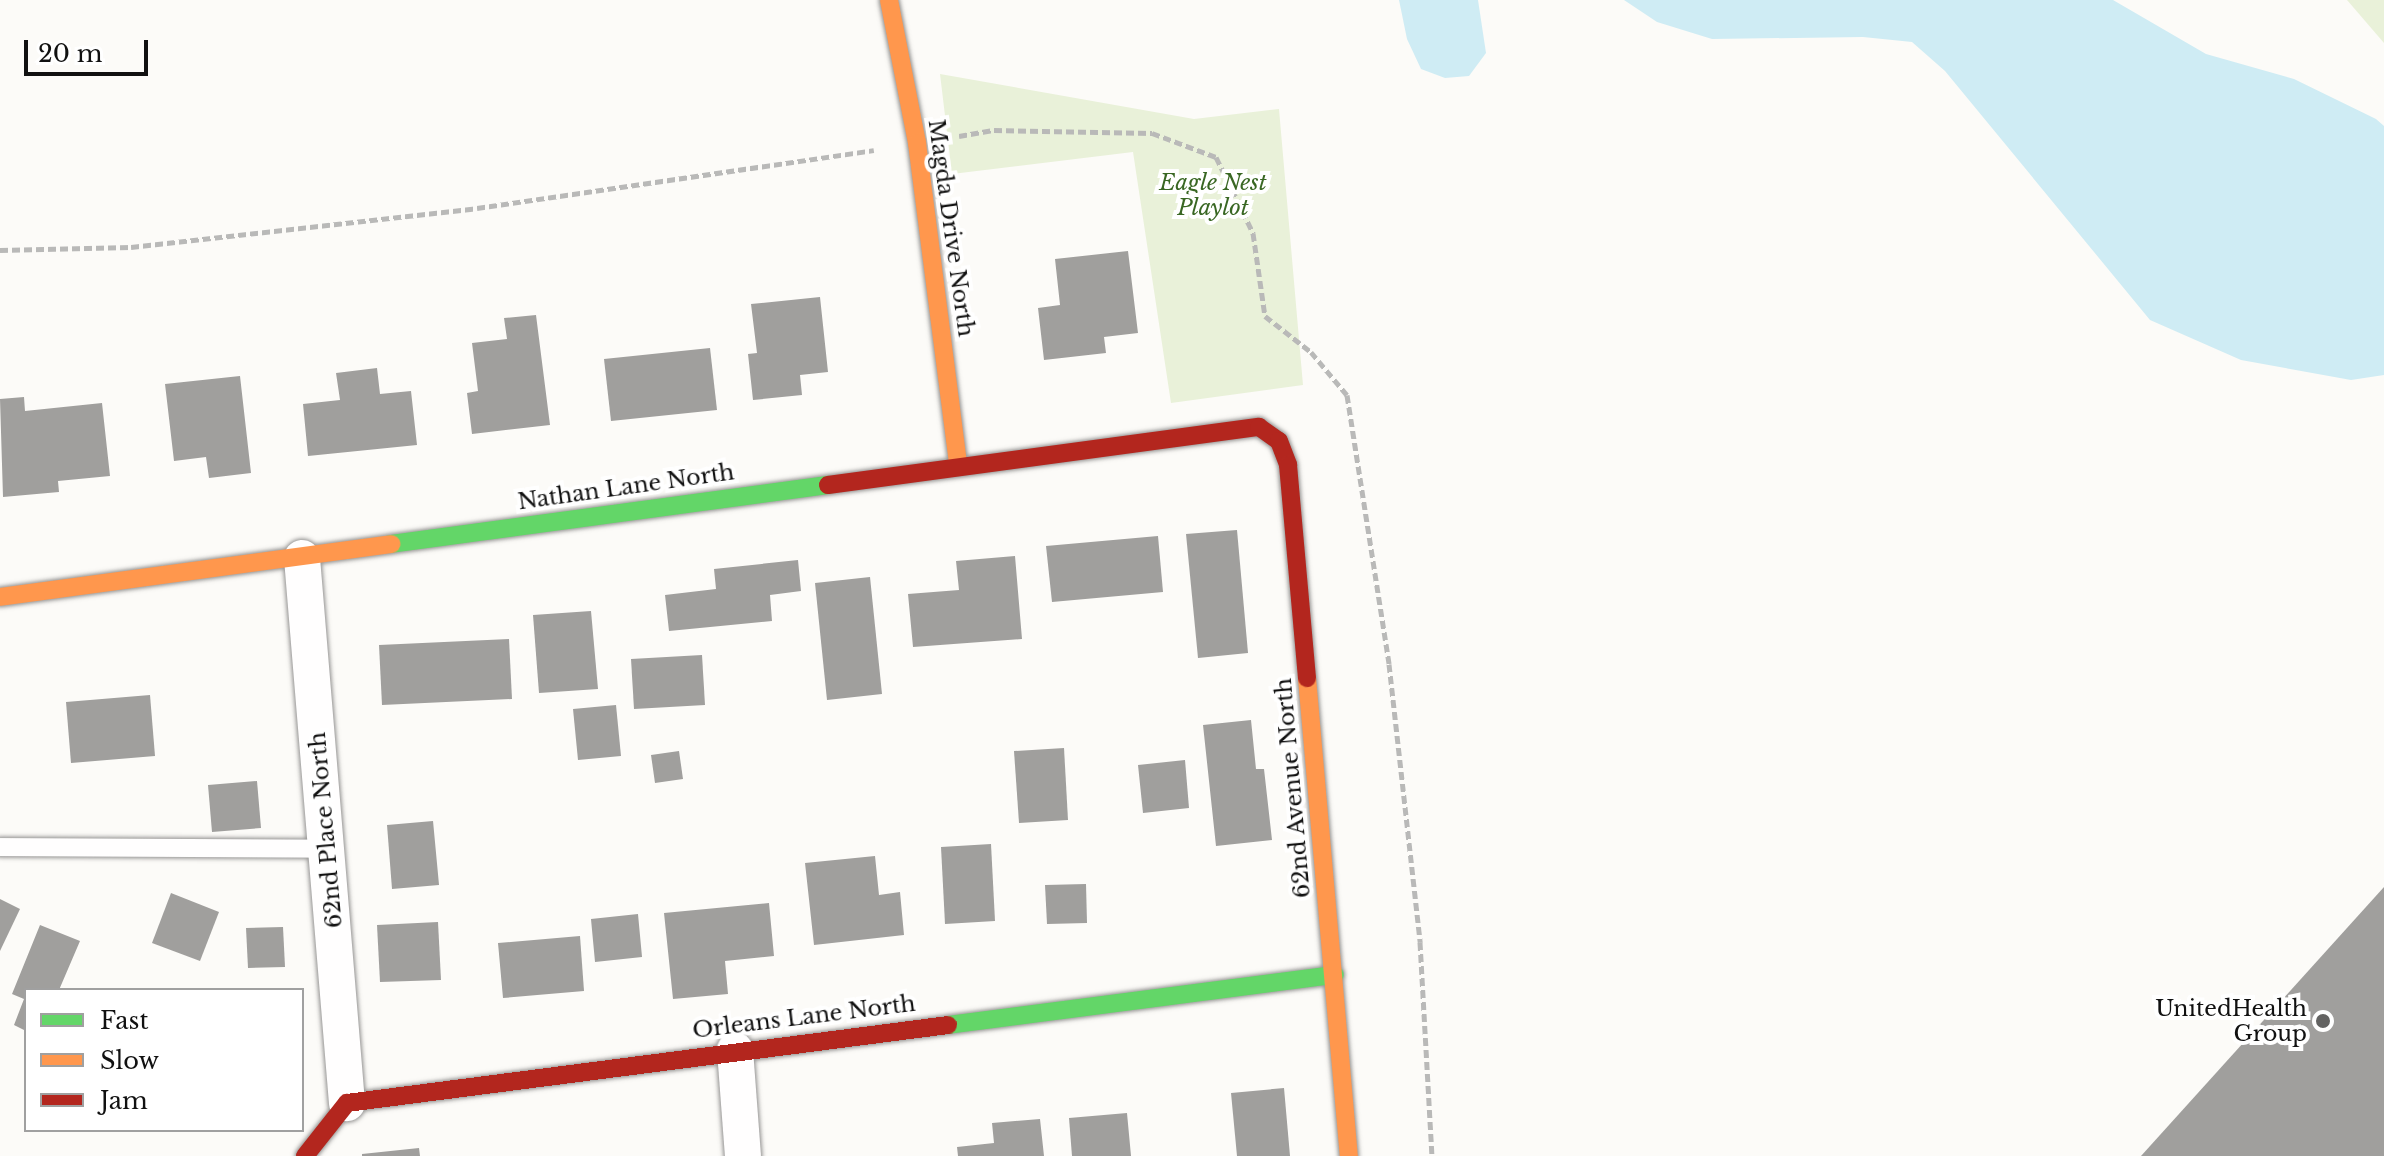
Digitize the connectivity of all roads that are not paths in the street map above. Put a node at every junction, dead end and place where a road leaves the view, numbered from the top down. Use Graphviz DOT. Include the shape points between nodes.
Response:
graph roads {
  1 [pos="889,0"];
  2 [pos="1259,427"];
  3 [pos="958,464"];
  4 [pos="302,558"];
  5 [pos="0,597"];
  6 [pos="0,847"];
  7 [pos="328,849"];
  8 [pos="1335,975"];
  9 [pos="735,1050"];
  10 [pos="347,1103"];
  11 [pos="305,1156"];
  12 [pos="743,1156"];
  13 [pos="1349,1156"];
  1 -- 3 [label="street, Magda Drive North" via="917,143"];
  2 -- 3 [label="street, Nathan Lane North"];
  2 -- 8 [label="street, 62nd Avenue North" via="1279,441 1288,465"];
  3 -- 4 [label="street, Nathan Lane North"];
  4 -- 5 [label="street, Nathan Lane North"];
  4 -- 7 [label="street, 62nd Place North"];
  6 -- 7 [label="lane"];
  7 -- 10 [label="street, 62nd Place North"];
  8 -- 9 [label="street, Orleans Lane North"];
  8 -- 13 [label="street, 62nd Avenue North"];
  9 -- 10 [label="street, Orleans Lane North"];
  9 -- 12 [label="street"];
  10 -- 11 [label="street"];
}
